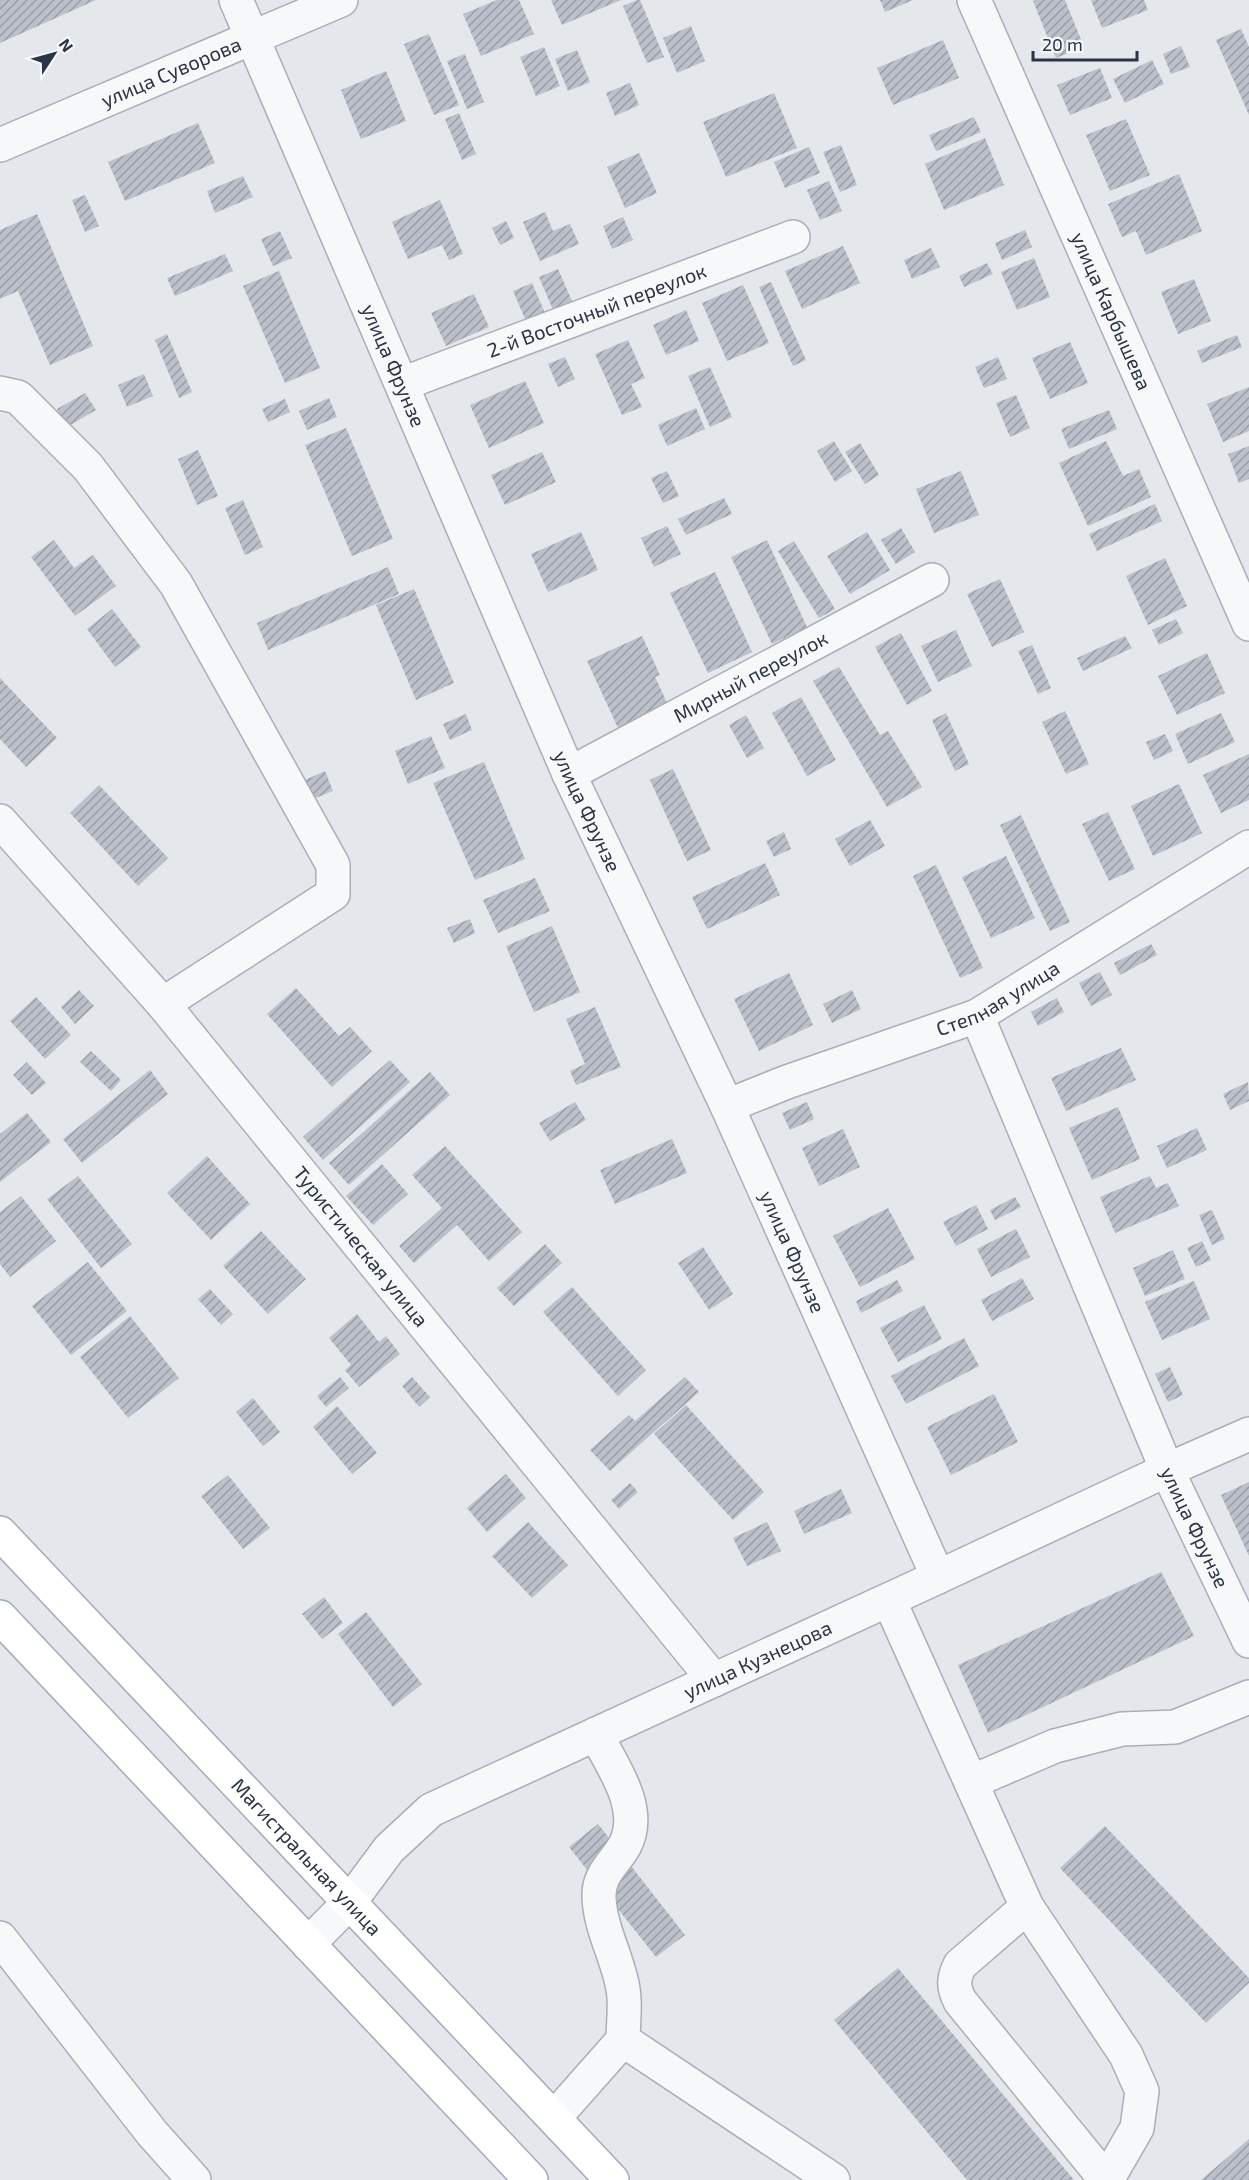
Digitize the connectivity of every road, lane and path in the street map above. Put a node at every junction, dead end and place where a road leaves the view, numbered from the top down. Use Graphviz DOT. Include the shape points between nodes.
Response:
graph roads {
  1 [pos="236,0"];
  2 [pos="341,0"];
  3 [pos="975,0"];
  4 [pos="252,38"];
  5 [pos="0,145"];
  6 [pos="794,237"];
  7 [pos="402,384"];
  8 [pos="0,393"];
  9 [pos="932,580"];
  10 [pos="1249,624"];
  11 [pos="569,774"];
  12 [pos="0,821"];
  13 [pos="1249,847"];
  14 [pos="163,1004"];
  15 [pos="977,1016"];
  16 [pos="727,1106"];
  17 [pos="1249,1434"];
  18 [pos="1167,1470"];
  19 [pos="0,1533"];
  20 [pos="938,1577"];
  21 [pos="889,1600"];
  22 [pos="0,1617"];
  23 [pos="1249,1641"];
  24 [pos="714,1680"];
  25 [pos="1249,1697"];
  26 [pos="596,1734"];
  27 [pos="971,1782"];
  28 [pos="349,1903"];
  29 [pos="1027,1907"];
  30 [pos="0,1938"];
  31 [pos="308,1944"];
  32 [pos="623,2040"];
  33 [pos="554,2118"];
  34 [pos="194,2180"];
  35 [pos="531,2180"];
  36 [pos="612,2180"];
  37 [pos="833,2180"];
  38 [pos="1107,2180"];
  1 -- 4 [label="street, улица Фрунзе"];
  2 -- 4 [label="street, улица Суворова"];
  3 -- 10 [label="street, улица Карбышева"];
  4 -- 5 [label="street, улица Суворова"];
  4 -- 7 [label="street, улица Фрунзе"];
  6 -- 7 [label="street, 2-й Восточный переулок"];
  7 -- 11 [label="street, улица Фрунзе"];
  8 -- 14 [label="street" via="18,398 88,467 176,584 333,865 333,894"];
  9 -- 11 [label="street, Мирный переулок"];
  11 -- 16 [label="street, улица Фрунзе"];
  12 -- 14 [label="street, Туристическая улица"];
  13 -- 15 [label="street, Степная улица"];
  14 -- 24 [label="street, Туристическая улица"];
  15 -- 16 [label="street, Степная улица"];
  15 -- 18 [label="street, улица Фрунзе"];
  16 -- 20 [label="street, улица Фрунзе"];
  17 -- 18 [label="street, улица Кузнецова"];
  18 -- 20 [label="street, улица Кузнецова"];
  18 -- 23 [label="street, улица Фрунзе"];
  19 -- 28 [label="main road, Магистральная улица"];
  20 -- 21 [label="street, улица Кузнецова"];
  21 -- 24 [label="street, улица Кузнецова"];
  21 -- 27 [label="street"];
  22 -- 31 [label="main road"];
  24 -- 26 [label="street, улица Кузнецова"];
  25 -- 27 [label="street" via="1175,1727 1122,1729 1055,1746"];
  26 -- 28 [label="street, улица Кузнецова" via="431,1810 389,1848"];
  26 -- 32 [label="street" via="629,1800 625,1844 601,1878 598,1893 600,1916 623,1990"];
  27 -- 29 [label="street"];
  28 -- 31 [label="street, улица Кузнецова"];
  28 -- 33 [label="main road, Магистральная улица"];
  29 -- 38 [label="street" via="1126,2055 1142,2091 1137,2128"];
  29 -- 38 [label="street" via="960,1965 954,1989"];
  30 -- 34 [label="street" via="152,2133"];
  31 -- 35 [label="main road"];
  32 -- 33 [label="street"];
  32 -- 37 [label="street"];
  33 -- 36 [label="main road, Магистральная улица"];
}
